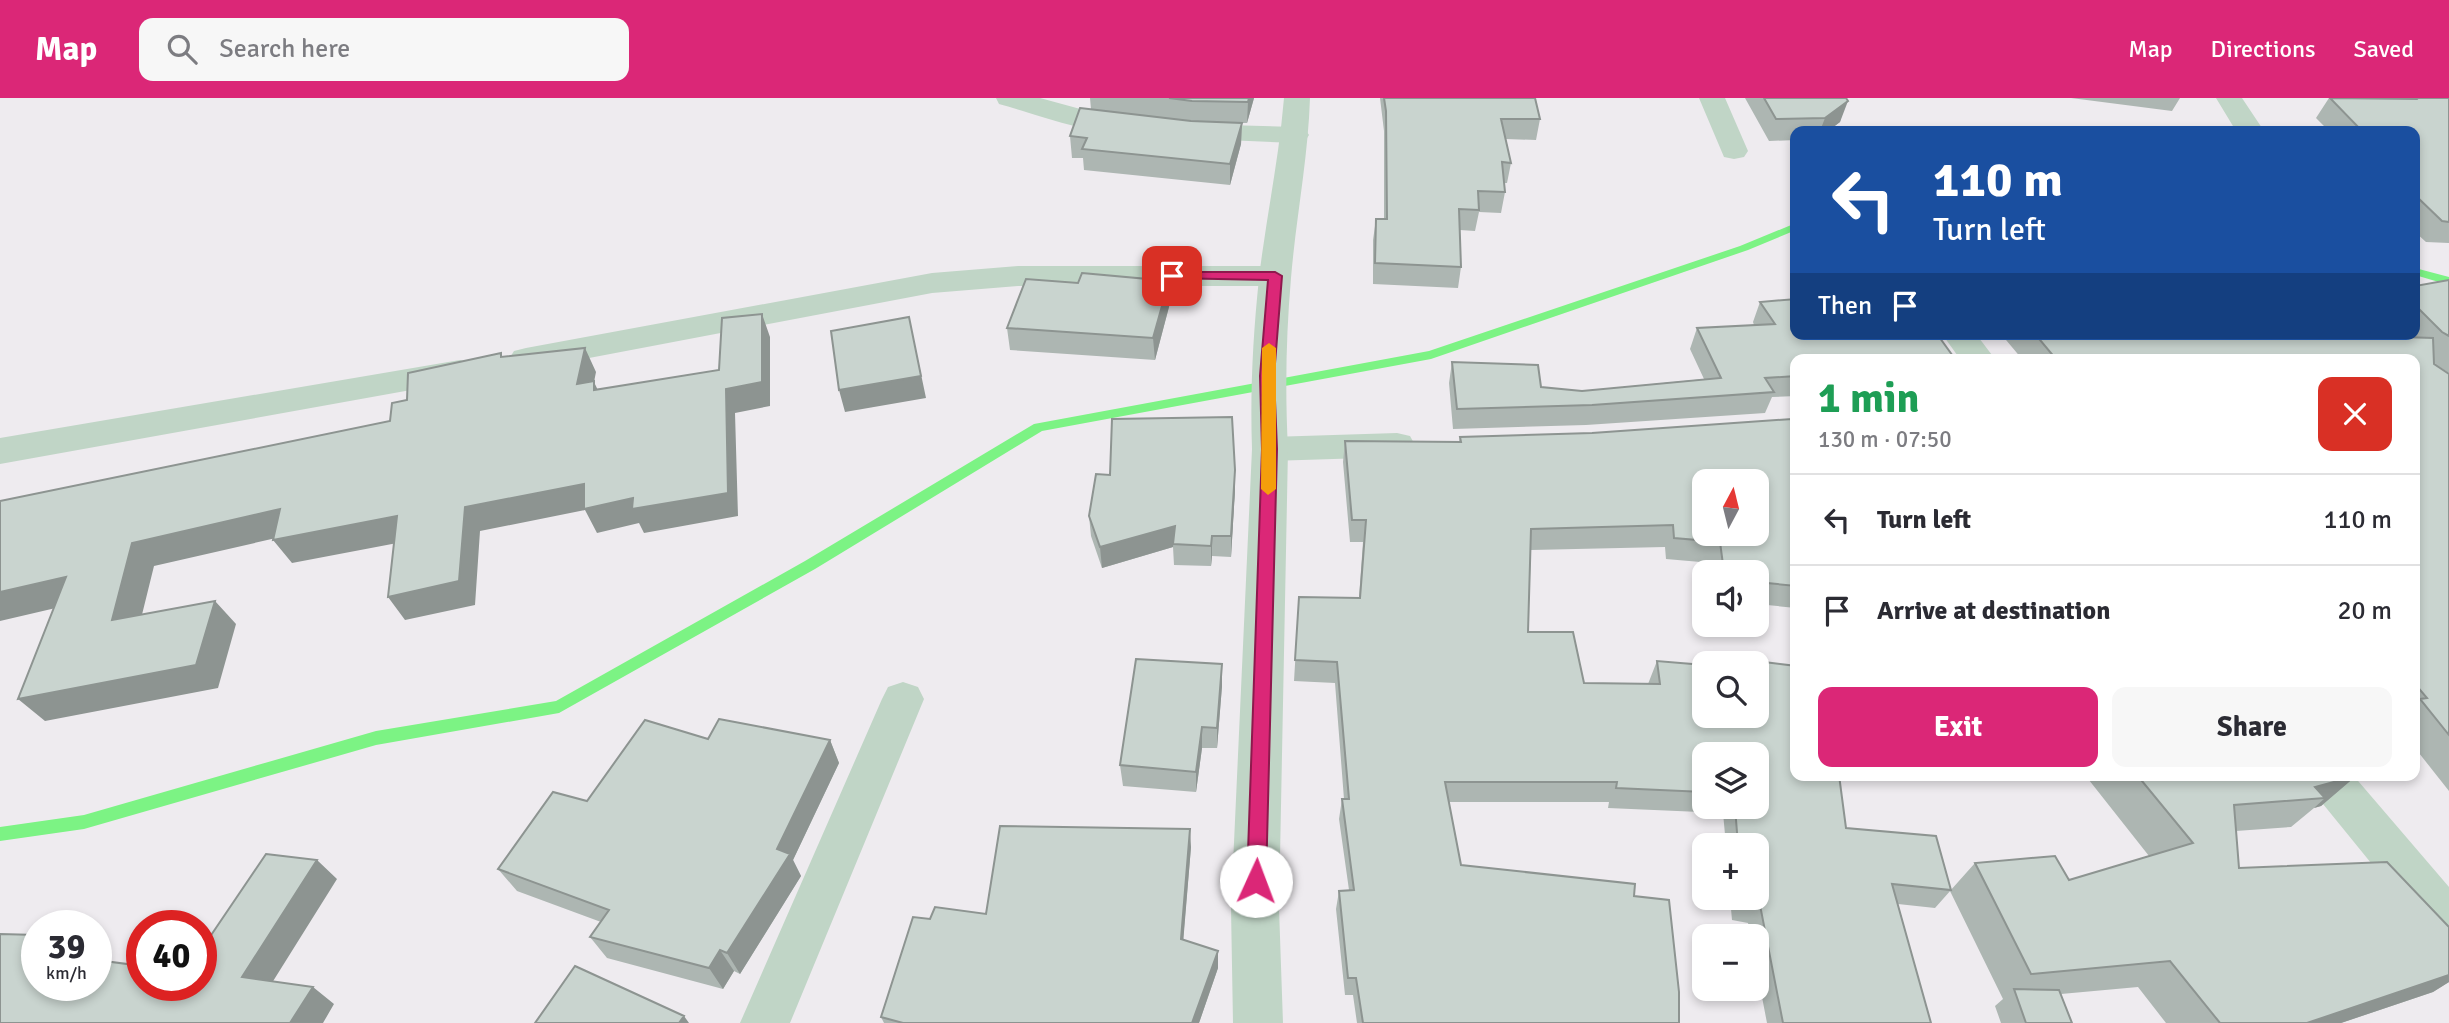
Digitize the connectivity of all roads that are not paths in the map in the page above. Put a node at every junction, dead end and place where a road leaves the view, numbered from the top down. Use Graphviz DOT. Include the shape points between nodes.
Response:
graph roads {
  1 [pos="1009,98"];
  2 [pos="1297,98"];
  3 [pos="1712,98"];
  4 [pos="2229,98"];
  5 [pos="2247,126"];
  6 [pos="1295,135"];
  7 [pos="1734,151"];
  8 [pos="1275,276"];
  9 [pos="1963,340"];
  10 [pos="1974,354"];
  11 [pos="1270,434"];
  12 [pos="1435,444"];
  13 [pos="0,451"];
  14 [pos="903,699"];
  15 [pos="2331,781"];
  16 [pos="2449,922"];
  17 [pos="765,1023"];
  18 [pos="1258,1023"];
  1 -- 6 [label="street" via="1094,121"];
  2 -- 6 [label="street"];
  3 -- 7 [label="street"];
  4 -- 5 [label="street"];
  6 -- 8 [label="street"];
  8 -- 11 [label="street" via="1267,376"];
  8 -- 13 [label="street" via="1018,276 932,283 481,368"];
  9 -- 10 [label="street"];
  11 -- 12 [label="street"];
  11 -- 18 [label="street" via="1255,908"];
  14 -- 17 [label="street"];
  15 -- 16 [label="street"];
}
